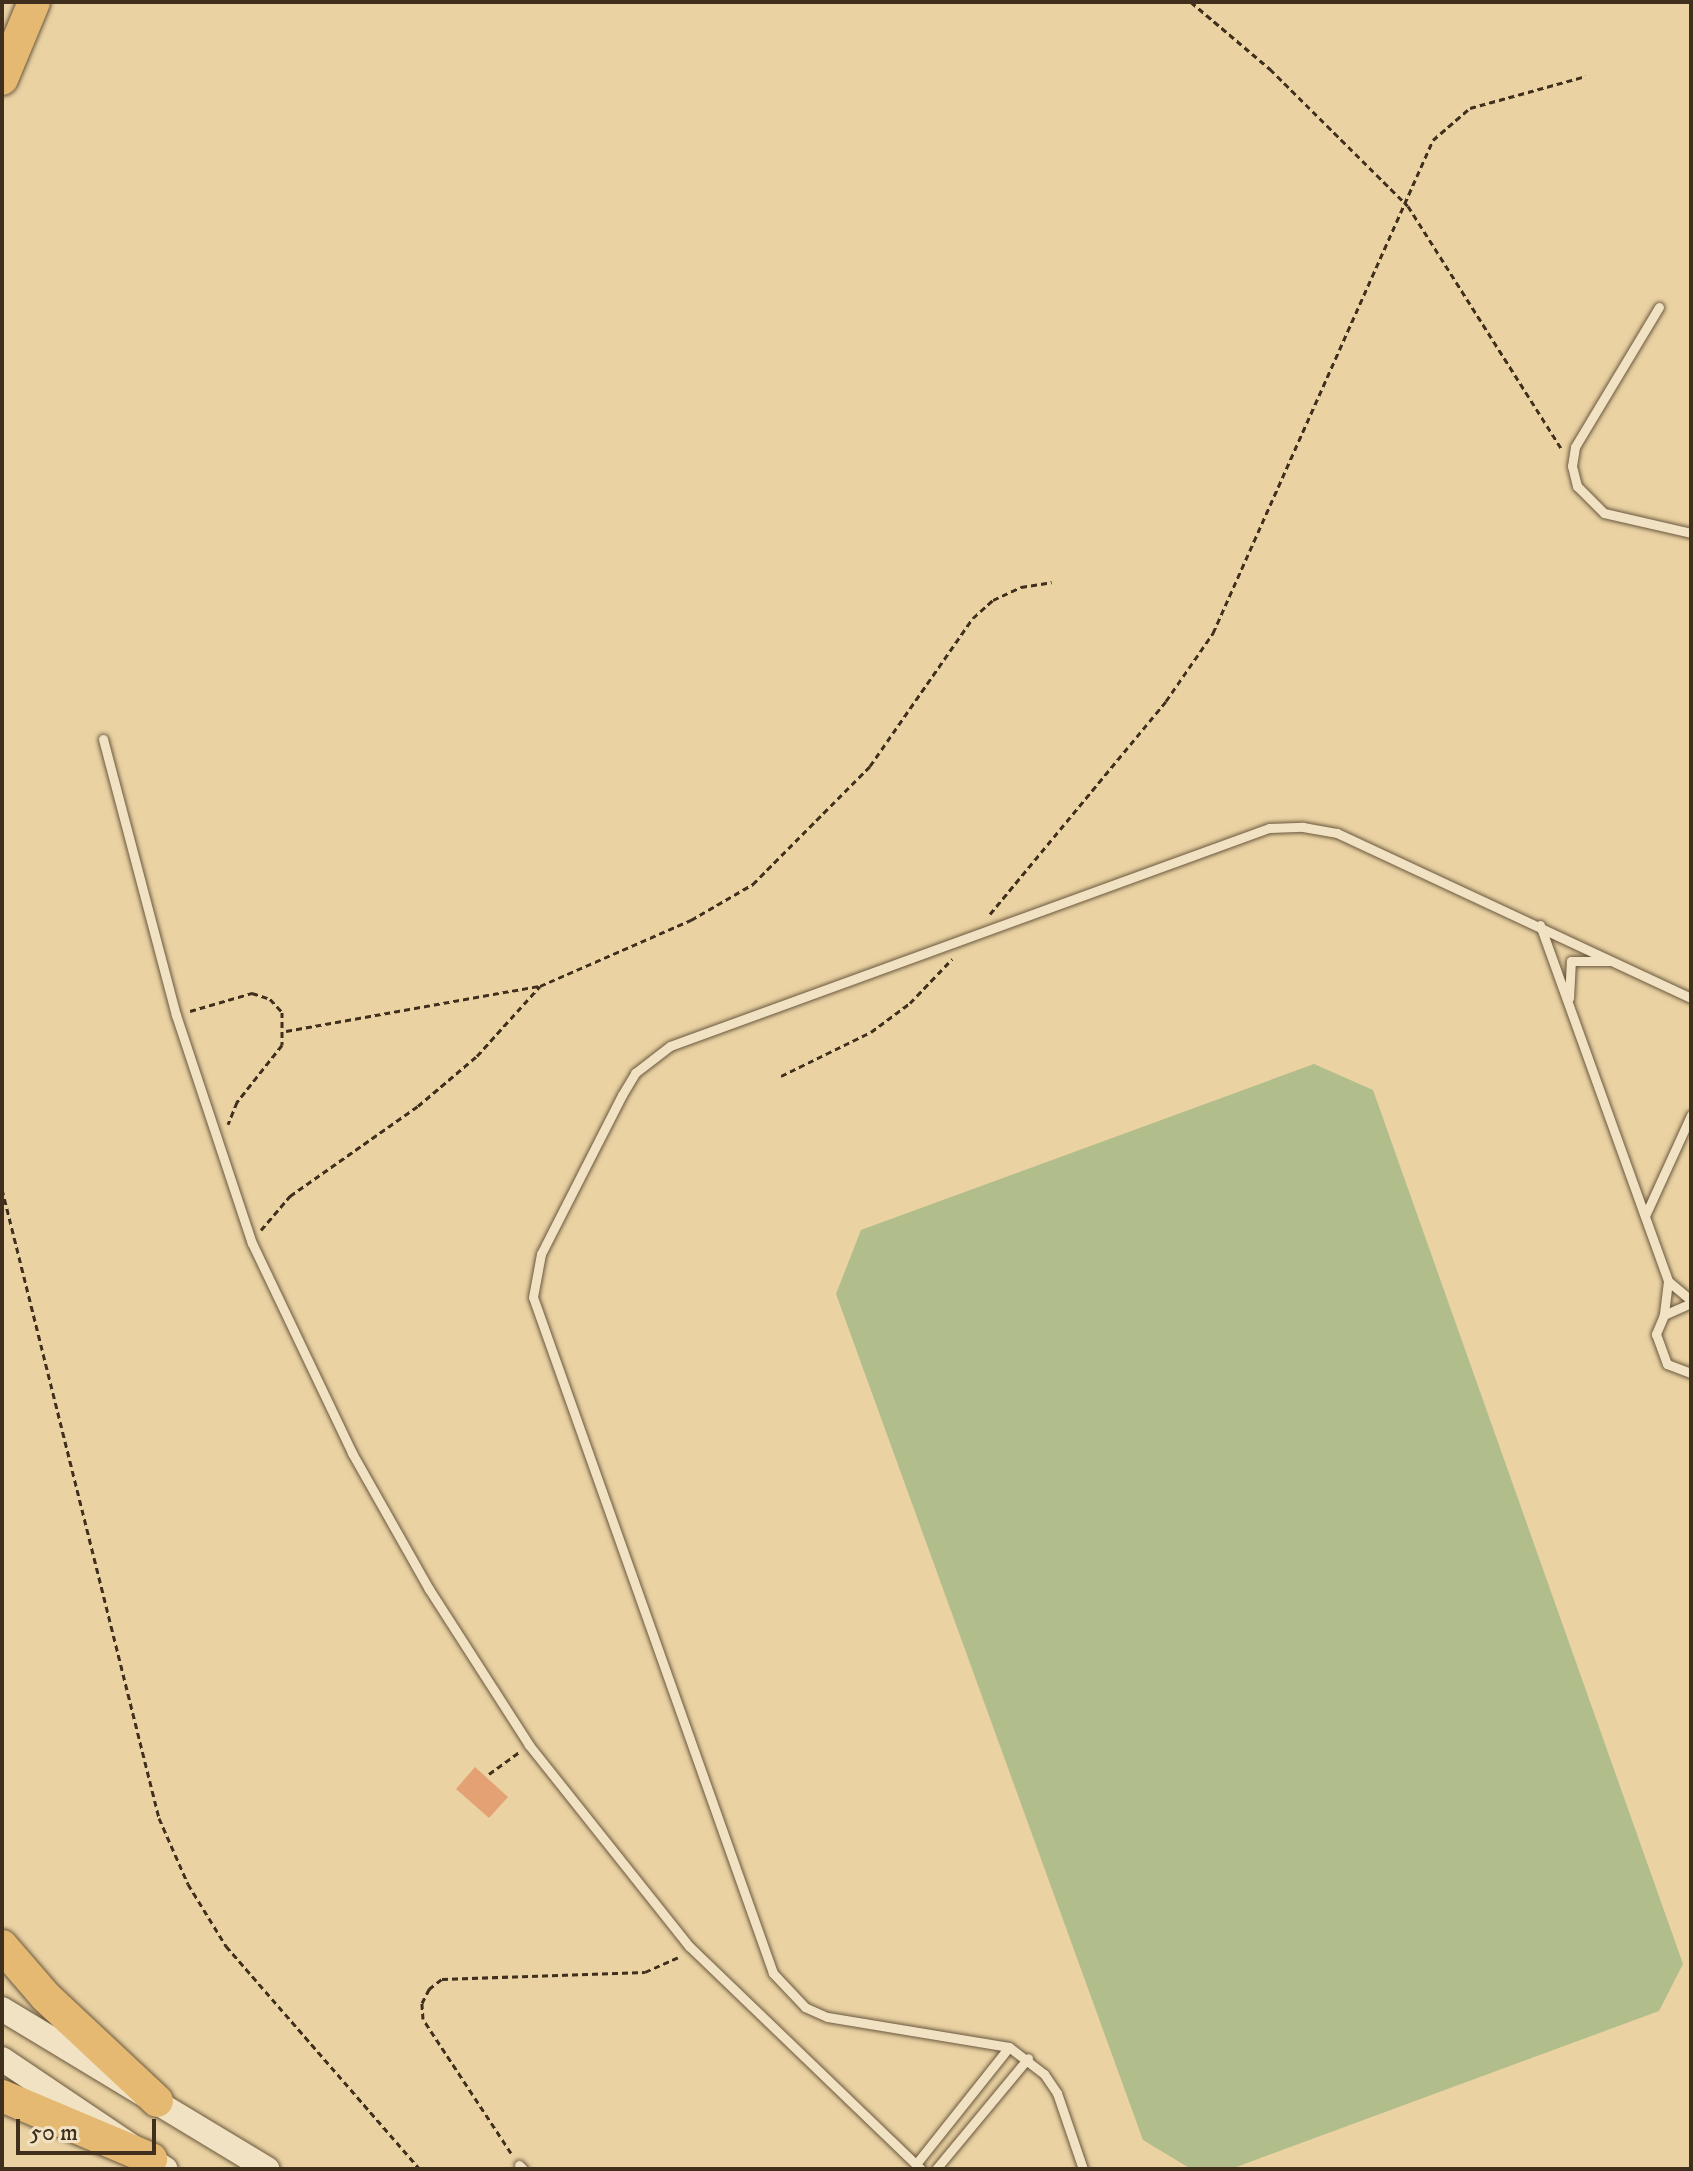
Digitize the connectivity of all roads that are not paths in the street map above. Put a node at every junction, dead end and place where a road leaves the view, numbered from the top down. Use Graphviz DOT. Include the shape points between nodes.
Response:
graph roads {
  1 [pos="34,2"];
  2 [pos="2,79"];
  3 [pos="1659,307"];
  4 [pos="1691,533"];
  5 [pos="103,739"];
  6 [pos="1540,925"];
  7 [pos="1617,962"];
  8 [pos="1691,998"];
  9 [pos="1569,1010"];
  10 [pos="1691,1115"];
  11 [pos="1645,1216"];
  12 [pos="1668,1281"];
  13 [pos="1691,1302"];
  14 [pos="1664,1315"];
  15 [pos="1691,1373"];
  16 [pos="2,1946"];
  17 [pos="2,2009"];
  18 [pos="1009,2047"];
  19 [pos="1028,2058"];
  20 [pos="2,2059"];
  21 [pos="2,2096"];
  22 [pos="157,2101"];
  23 [pos="158,2164"];
  24 [pos="918,2167"];
  25 [pos="267,2169"];
  26 [pos="936,2169"];
  27 [pos="1083,2169"];
  1 -- 2 [label="highway"];
  3 -- 4 [label="lane" via="1575,447 1572,466 1577,486 1604,513"];
  5 -- 24 [label="lane" via="176,1015 252,1243 352,1453 429,1589 529,1745 689,1946"];
  6 -- 7 [label="lane"];
  6 -- 9 [label="lane"];
  6 -- 18 [label="lane" via="1337,833 1269,828 1236,838 691,1037 651,1058 622,1095 547,1243 534,1275 533,1297 773,1973 787,1992 827,2017"];
  7 -- 8 [label="lane"];
  7 -- 9 [label="lane" via="1571,961"];
  9 -- 11 [label="lane"];
  10 -- 11 [label="lane"];
  11 -- 12 [label="lane"];
  12 -- 13 [label="lane"];
  12 -- 14 [label="lane"];
  13 -- 14 [label="lane"];
  14 -- 15 [label="lane" via="1656,1334 1660,1356 1676,1370"];
  16 -- 22 [label="highway" via="46,1997"];
  17 -- 22 [label="main road"];
  18 -- 19 [label="lane"];
  18 -- 24 [label="lane"];
  19 -- 26 [label="lane"];
  19 -- 27 [label="lane" via="1057,2093"];
  20 -- 23 [label="main road"];
  21 -- 23 [label="highway"];
  22 -- 25 [label="main road"];
}
